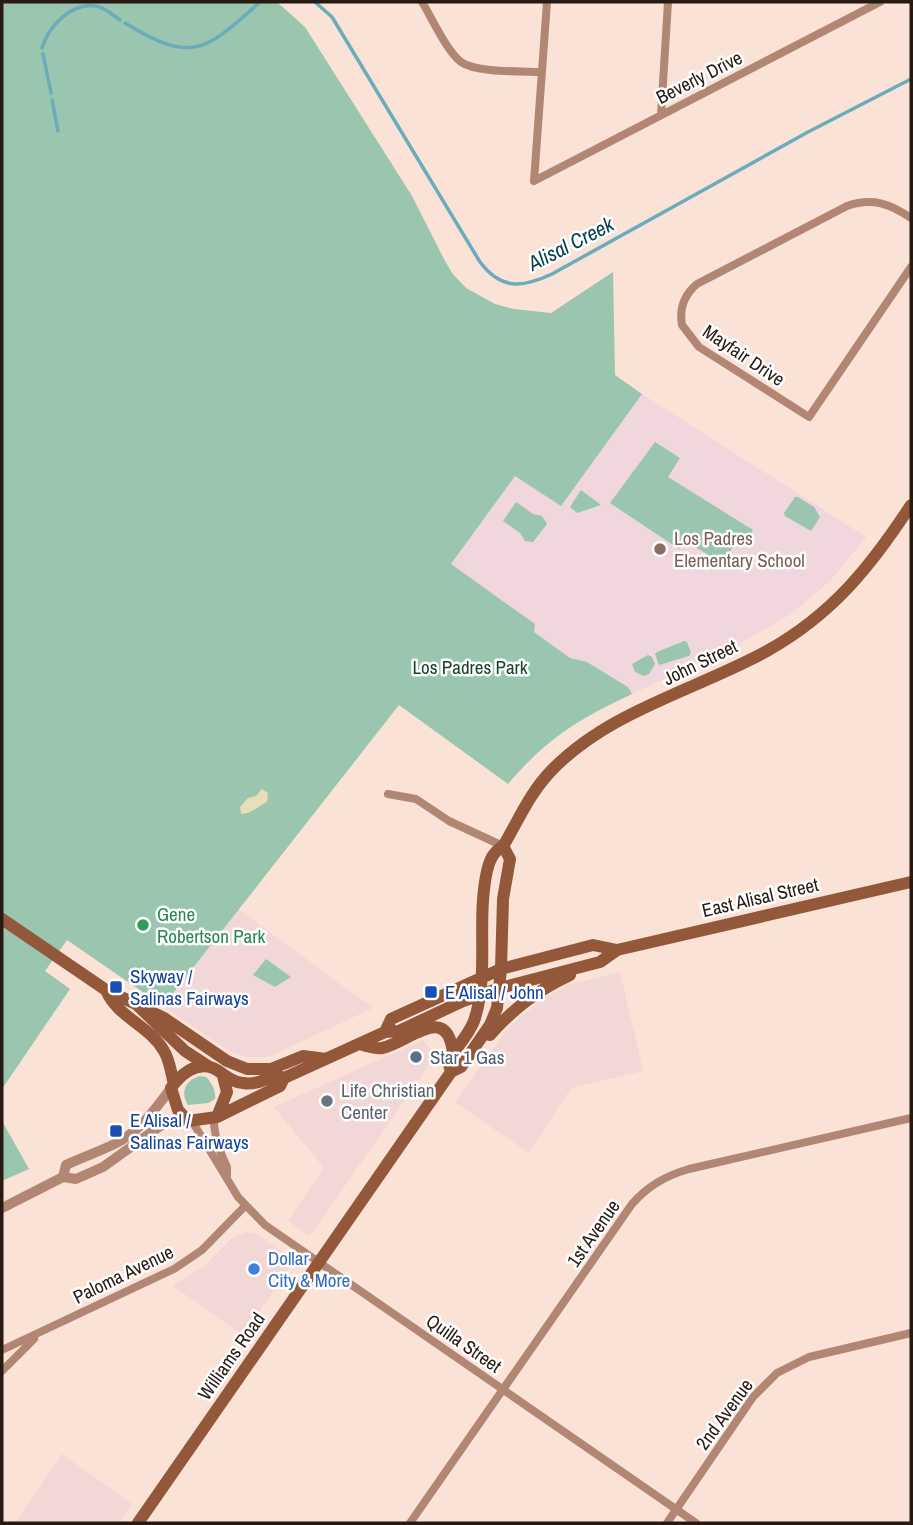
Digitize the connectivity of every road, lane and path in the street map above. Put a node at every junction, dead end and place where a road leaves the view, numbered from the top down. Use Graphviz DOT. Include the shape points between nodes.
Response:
graph roads {
  1 [pos="422,2"];
  2 [pos="547,2"];
  3 [pos="668,2"];
  4 [pos="880,2"];
  5 [pos="542,72"];
  6 [pos="661,115"];
  7 [pos="911,218"];
  8 [pos="911,267"];
  9 [pos="911,505"];
  10 [pos="388,794"];
  11 [pos="503,846"];
  12 [pos="911,882"];
  13 [pos="2,919"];
  14 [pos="617,950"];
  15 [pos="600,962"];
  16 [pos="501,969"];
  17 [pos="481,977"];
  18 [pos="500,988"];
  19 [pos="106,990"];
  20 [pos="479,995"];
  21 [pos="136,1004"];
  22 [pos="385,1032"];
  23 [pos="360,1044"];
  24 [pos="479,1044"];
  25 [pos="453,1054"];
  26 [pos="326,1059"];
  27 [pos="208,1067"];
  28 [pos="451,1072"];
  29 [pos="223,1076"];
  30 [pos="284,1078"];
  31 [pos="173,1086"];
  32 [pos="215,1118"];
  33 [pos="911,1118"];
  34 [pos="190,1121"];
  35 [pos="82,1157"];
  36 [pos="91,1173"];
  37 [pos="64,1177"];
  38 [pos="227,1177"];
  39 [pos="245,1206"];
  40 [pos="2,1208"];
  41 [pos="320,1261"];
  42 [pos="40,1332"];
  43 [pos="911,1334"];
  44 [pos="2,1350"];
  45 [pos="2,1371"];
  46 [pos="503,1389"];
  47 [pos="676,1509"];
  48 [pos="138,1523"];
  49 [pos="410,1523"];
  50 [pos="667,1523"];
  51 [pos="696,1523"];
  1 -- 5 [label="street" via="463,63"];
  2 -- 5 [label="street"];
  3 -- 6 [label="street"];
  4 -- 6 [label="street, Beverly Drive"];
  5 -- 6 [label="street, Beverly Drive" via="534,181"];
  7 -- 8 [label="street, Mayfair Drive" via="882,202 847,206 697,284 683,303 682,325 699,347 809,417"];
  9 -- 11 [label="main road, John Street" via="864,572 823,613 768,650 623,719 572,752 535,789"];
  10 -- 11 [label="street" via="416,799 449,821"];
  11 -- 16 [label="main road" via="510,859 503,899"];
  11 -- 17 [label="main road, John Street" via="493,854 485,888"];
  12 -- 14 [label="main road, East Alisal Street"];
  13 -- 19 [label="main road"];
  14 -- 15 [label="main road, East Alisal Street"];
  14 -- 16 [label="main road, East Alisal Street" via="593,945"];
  15 -- 18 [label="main road, East Alisal Street"];
  15 -- 24 [label="main road" via="533,995"];
  16 -- 17 [label="main road, East Alisal Street"];
  16 -- 18 [label="main road, Williams Road"];
  17 -- 20 [label="main road, Williams Road"];
  17 -- 22 [label="main road, East Alisal Street" via="391,1019"];
  18 -- 20 [label="main road, East Alisal Street"];
  18 -- 24 [label="main road, Williams Road" via="496,1013"];
  19 -- 21 [label="main road"];
  19 -- 31 [label="main road" via="111,1003 159,1044 169,1060"];
  20 -- 22 [label="main road, East Alisal Street" via="399,1031"];
  20 -- 25 [label="main road, Williams Road" via="472,1025"];
  21 -- 26 [label="main road" via="247,1069 271,1069 303,1056"];
  21 -- 27 [label="main road"];
  22 -- 23 [label="main road, East Alisal Street"];
  23 -- 25 [label="main road" via="380,1049 436,1027 449,1037"];
  23 -- 26 [label="main road, East Alisal Street"];
  24 -- 28 [label="main road, Williams Road" via="461,1068"];
  25 -- 28 [label="main road, Williams Road" via="448,1061"];
  26 -- 30 [label="main road, East Alisal Street"];
  27 -- 29 [label="main road, East Alisal Street"];
  27 -- 31 [label="main road, East Alisal Street" via="190,1070"];
  28 -- 41 [label="main road, Williams Road"];
  29 -- 30 [label="main road, East Alisal Street" via="249,1084 276,1075"];
  29 -- 32 [label="main road" via="227,1092"];
  30 -- 32 [label="main road, East Alisal Street" via="276,1089"];
  31 -- 34 [label="main road" via="178,1110"];
  31 -- 35 [label="street, East Alisal Street" via="124,1139"];
  32 -- 34 [label="main road, East Alisal Street"];
  32 -- 38 [label="street, Quilla Street"];
  33 -- 46 [label="street, 1st Avenue" via="688,1169 657,1181 632,1204"];
  34 -- 36 [label="street, East Alisal Street" via="158,1127"];
  34 -- 38 [label="street, Quilla Street"];
  35 -- 36 [label="street"];
  35 -- 37 [label="street, East Alisal Street" via="66,1165"];
  36 -- 37 [label="street, East Alisal Street" via="76,1180"];
  37 -- 40 [label="street, East Alisal Street"];
  38 -- 39 [label="street, Quilla Street"];
  39 -- 41 [label="street, Quilla Street"];
  39 -- 42 [label="street, Paloma Avenue" via="202,1250 180,1265"];
  41 -- 46 [label="street, Quilla Street"];
  41 -- 48 [label="main road, Williams Road"];
  42 -- 44 [label="street, Paloma Avenue"];
  42 -- 45 [label="street"];
  43 -- 47 [label="street, 2nd Avenue" via="809,1357 777,1373 753,1397"];
  46 -- 47 [label="street, Quilla Street"];
  46 -- 49 [label="street, 1st Avenue"];
  47 -- 50 [label="street, 2nd Avenue"];
  47 -- 51 [label="street, Quilla Street"];
}
